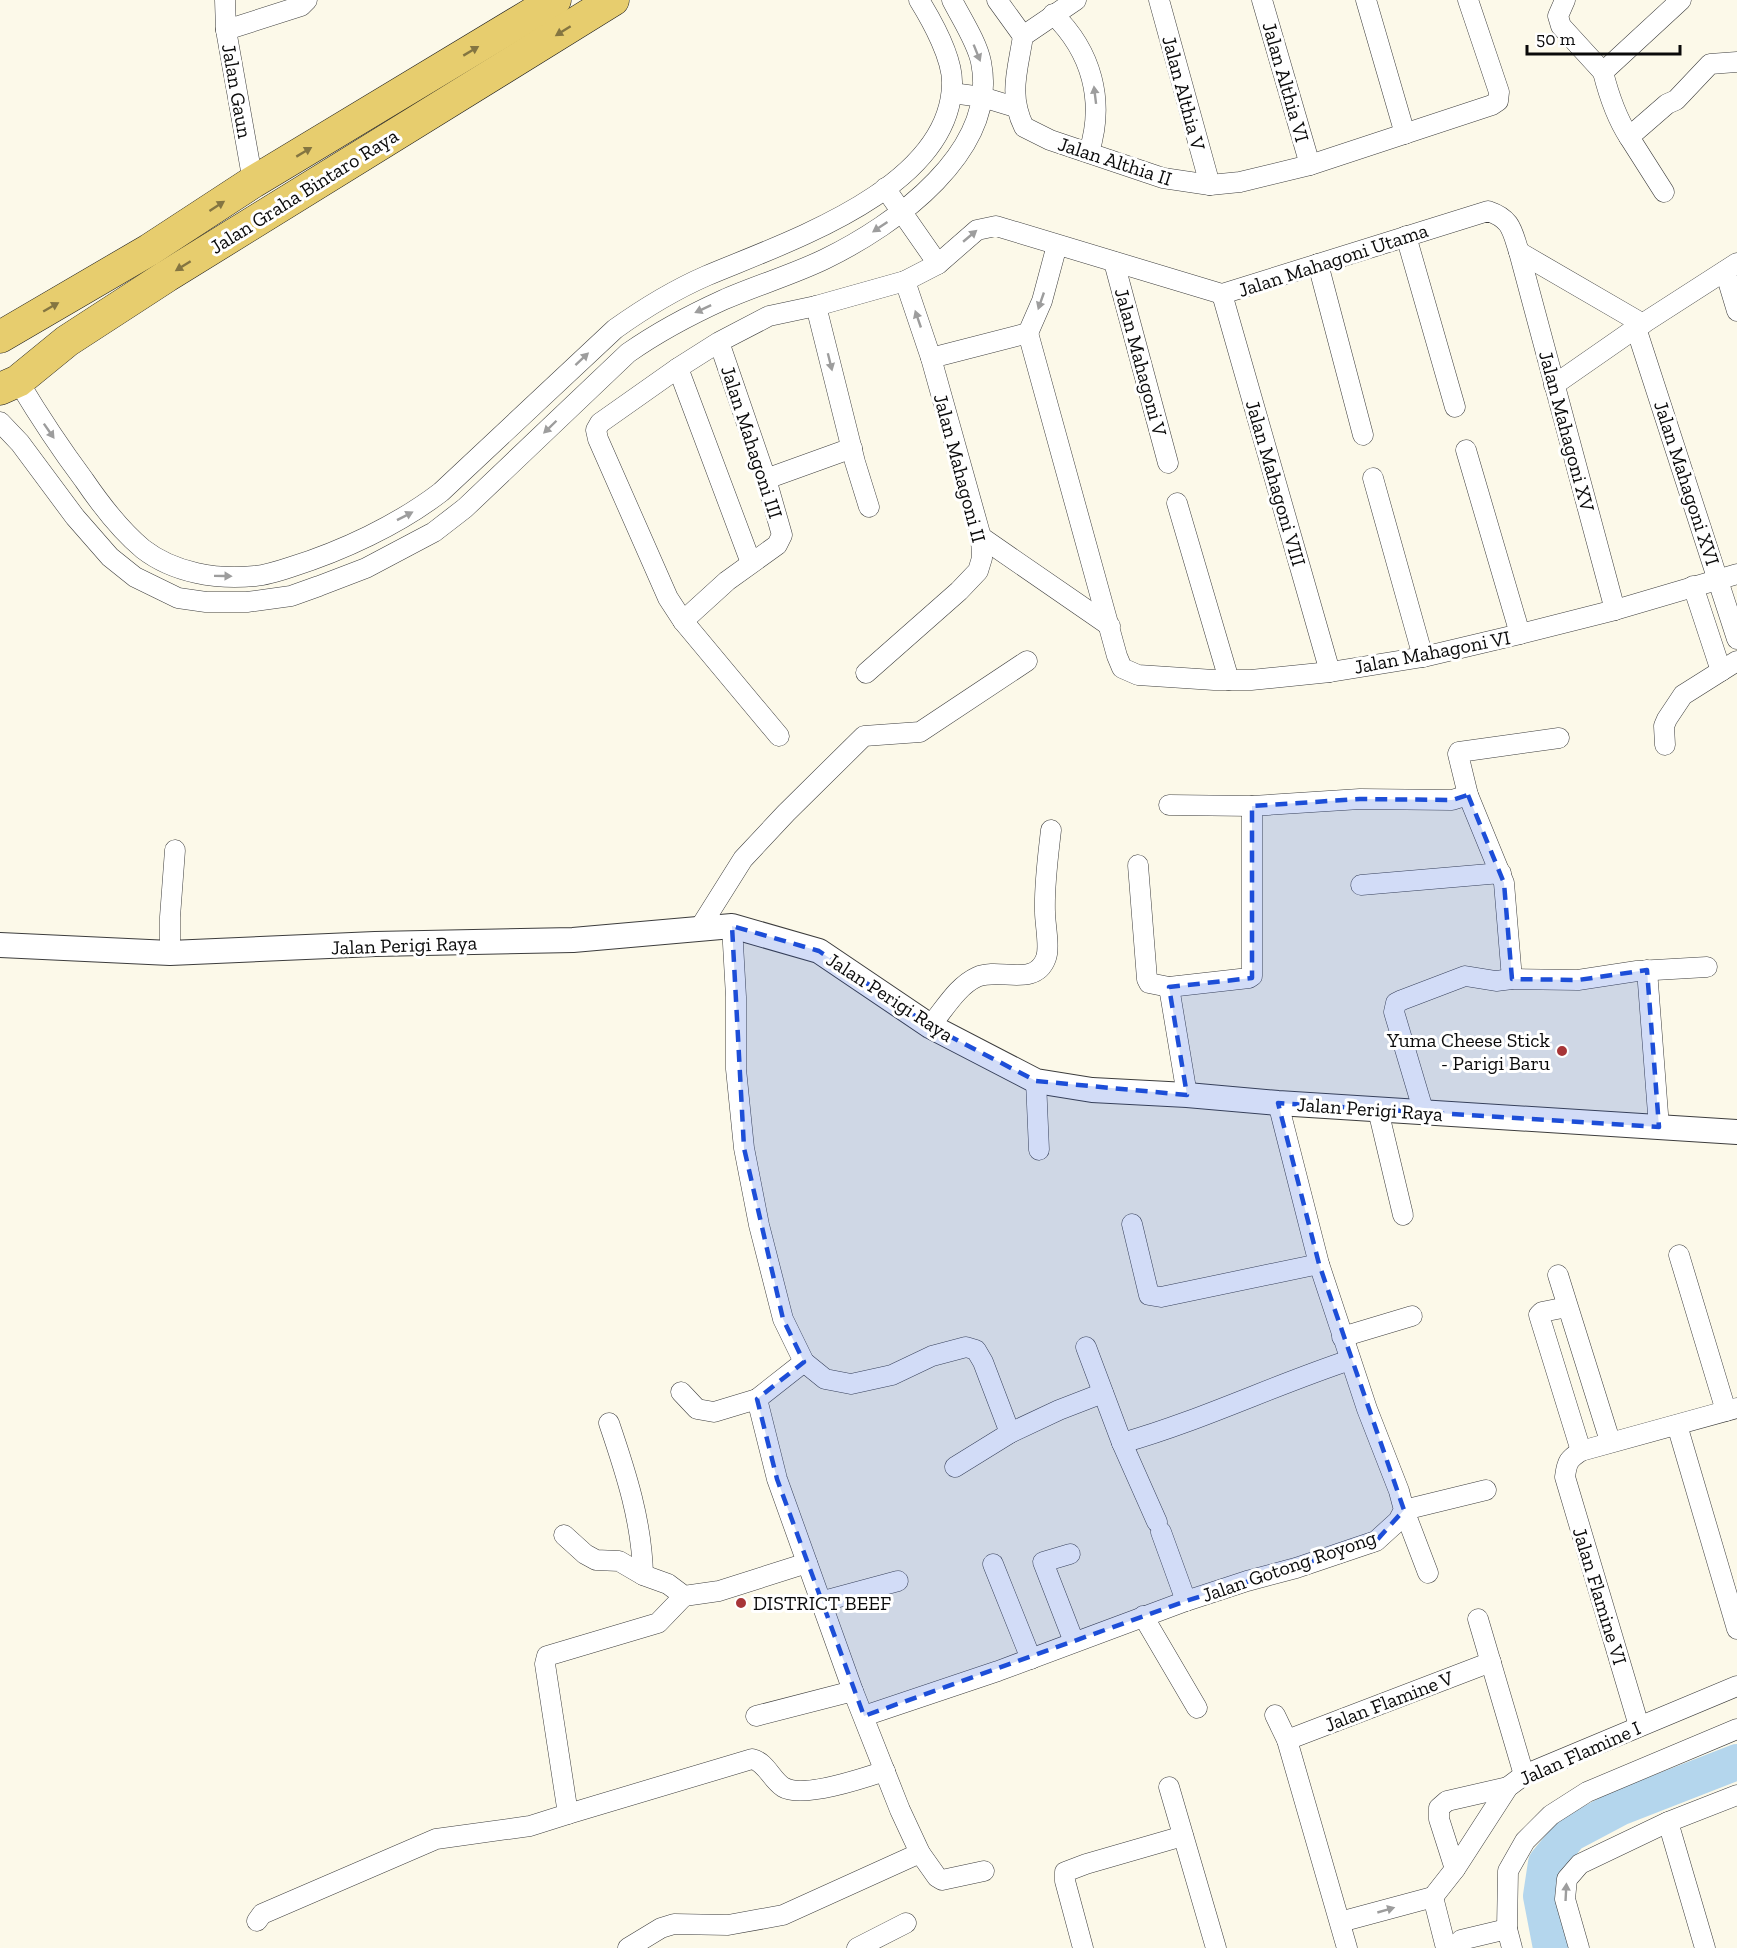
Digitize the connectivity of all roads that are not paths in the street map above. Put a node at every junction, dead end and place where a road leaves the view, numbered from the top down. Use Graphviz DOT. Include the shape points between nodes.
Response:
graph roads {
  1 [pos="225,0"];
  2 [pos="307,0"];
  3 [pos="555,0"];
  4 [pos="613,0"];
  5 [pos="919,0"];
  6 [pos="952,0"];
  7 [pos="997,0"];
  8 [pos="1076,0"];
  9 [pos="1159,0"];
  10 [pos="1262,0"];
  11 [pos="1366,0"];
  12 [pos="1468,0"];
  13 [pos="1565,0"];
  14 [pos="1681,0"];
  15 [pos="1053,14"];
  16 [pos="226,30"];
  17 [pos="1023,36"];
  18 [pos="1737,62"];
  19 [pos="1603,72"];
  20 [pos="952,88"];
  21 [pos="983,91"];
  22 [pos="1015,101"];
  23 [pos="1405,134"];
  24 [pos="1629,137"];
  25 [pos="1089,152"];
  26 [pos="1310,165"];
  27 [pos="253,182"];
  28 [pos="1210,185"];
  29 [pos="885,188"];
  30 [pos="1664,192"];
  31 [pos="902,212"];
  32 [pos="1406,236"];
  33 [pos="1057,245"];
  34 [pos="1519,252"];
  35 [pos="1114,262"];
  36 [pos="938,264"];
  37 [pos="1318,264"];
  38 [pos="1731,267"];
  39 [pos="905,281"];
  40 [pos="1222,294"];
  41 [pos="816,306"];
  42 [pos="1737,311"];
  43 [pos="1640,326"];
  44 [pos="1028,333"];
  45 [pos="0,337"];
  46 [pos="719,342"];
  47 [pos="931,358"];
  48 [pos="678,368"];
  49 [pos="9,385"];
  50 [pos="1554,385"];
  51 [pos="1455,407"];
  52 [pos="0,422"];
  53 [pos="1363,435"];
  54 [pos="852,448"];
  55 [pos="1466,450"];
  56 [pos="1168,463"];
  57 [pos="1373,478"];
  58 [pos="766,479"];
  59 [pos="1177,503"];
  60 [pos="869,507"];
  61 [pos="981,537"];
  62 [pos="751,563"];
  63 [pos="181,570"];
  64 [pos="1727,576"];
  65 [pos="1693,586"];
  66 [pos="178,598"];
  67 [pos="1615,610"];
  68 [pos="683,621"];
  69 [pos="1110,626"];
  70 [pos="1520,634"];
  71 [pos="1737,639"];
  72 [pos="1423,657"];
  73 [pos="1027,662"];
  74 [pos="1729,666"];
  75 [pos="1330,672"];
  76 [pos="866,673"];
  77 [pos="1229,680"];
  78 [pos="779,736"];
  79 [pos="1559,738"];
  80 [pos="1665,745"];
  81 [pos="1468,795"];
  82 [pos="1168,805"];
  83 [pos="1252,806"];
  84 [pos="1052,830"];
  85 [pos="175,850"];
  86 [pos="1138,865"];
  87 [pos="1501,873"];
  88 [pos="1361,885"];
  89 [pos="732,926"];
  90 [pos="699,929"];
  91 [pos="0,945"];
  92 [pos="170,953"];
  93 [pos="1707,967"];
  94 [pos="1647,970"];
  95 [pos="1512,979"];
  96 [pos="1169,987"];
  97 [pos="930,1026"];
  98 [pos="1036,1082"];
  99 [pos="1187,1095"];
  100 [pos="1278,1104"];
  101 [pos="1378,1110"];
  102 [pos="1424,1113"];
  103 [pos="1659,1127"];
  104 [pos="1737,1132"];
  105 [pos="1039,1150"];
  106 [pos="1403,1215"];
  107 [pos="1132,1224"];
  108 [pos="1679,1255"];
  109 [pos="1319,1263"];
  110 [pos="1558,1275"];
  111 [pos="1567,1307"];
  112 [pos="1412,1316"];
  113 [pos="1342,1337"];
  114 [pos="1086,1347"];
  115 [pos="1350,1360"];
  116 [pos="804,1362"];
  117 [pos="681,1392"];
  118 [pos="1103,1393"];
  119 [pos="757,1399"];
  120 [pos="1732,1409"];
  121 [pos="609,1423"];
  122 [pos="1677,1425"];
  123 [pos="1010,1433"];
  124 [pos="1610,1441"];
  125 [pos="1122,1443"];
  126 [pos="1581,1451"];
  127 [pos="955,1467"];
  128 [pos="1486,1491"];
  129 [pos="1404,1510"];
  130 [pos="564,1535"];
  131 [pos="1070,1554"];
  132 [pos="807,1563"];
  133 [pos="993,1564"];
  134 [pos="1428,1573"];
  135 [pos="643,1575"];
  136 [pos="898,1581"];
  137 [pos="684,1596"];
  138 [pos="1186,1601"];
  139 [pos="820,1602"];
  140 [pos="1143,1616"];
  141 [pos="1478,1619"];
  142 [pos="1737,1629"];
  143 [pos="1074,1642"];
  144 [pos="1031,1659"];
  145 [pos="1491,1662"];
  146 [pos="1737,1686"];
  147 [pos="853,1691"];
  148 [pos="1197,1708"];
  149 [pos="1275,1715"];
  150 [pos="756,1716"];
  151 [pos="864,1716"];
  152 [pos="1639,1726"];
  153 [pos="1737,1729"];
  154 [pos="1287,1740"];
  155 [pos="885,1771"];
  156 [pos="1524,1775"];
  157 [pos="1169,1787"];
  158 [pos="1508,1787"];
  159 [pos="1737,1795"];
  160 [pos="568,1814"];
  161 [pos="1668,1822"];
  162 [pos="1182,1836"];
  163 [pos="920,1852"];
  164 [pos="1455,1869"];
  165 [pos="984,1871"];
  166 [pos="1433,1897"];
  167 [pos="258,1921"];
  168 [pos="1340,1922"];
  169 [pos="906,1923"];
  170 [pos="1507,1929"];
  171 [pos="1454,1945"];
  172 [pos="628,1948"];
  173 [pos="857,1948"];
  174 [pos="1083,1948"];
  175 [pos="1215,1948"];
  176 [pos="1347,1948"];
  177 [pos="1512,1948"];
  178 [pos="1579,1948"];
  179 [pos="1705,1948"];
  1 -- 16 [label="street, Jalan Gaun"];
  2 -- 16 [label="street" via="301,6"];
  27 -- 3 [label="main road, Jalan Graha Bintaro Raya, one-way"];
  4 -- 49 [label="main road, Jalan Graha Bintaro Raya, one-way" via="167,276 67,341"];
  5 -- 20 [label="street" via="942,47"];
  6 -- 21 [label="street, one-way" via="981,60"];
  7 -- 17 [label="street"];
  8 -- 15 [label="street"];
  9 -- 28 [label="street, Jalan Althia V"];
  10 -- 26 [label="street, Jalan Althia VI"];
  11 -- 23 [label="street"];
  12 -- 23 [label="street, Jalan Althia II" via="1499,92 1498,100"];
  13 -- 19 [label="street" via="1558,16 1561,26"];
  14 -- 19 [label="street"];
  15 -- 17 [label="street"];
  25 -- 15 [label="street, one-way" via="1097,107 1091,72 1076,40"];
  16 -- 27 [label="street, Jalan Gaun"];
  17 -- 22 [label="street"];
  18 -- 24 [label="street" via="1710,64 1676,100"];
  19 -- 24 [label="street" via="1608,94"];
  20 -- 21 [label="street"];
  20 -- 29 [label="street" via="941,130 918,163"];
  21 -- 22 [label="street"];
  21 -- 31 [label="street" via="969,139 943,175"];
  22 -- 25 [label="street, Jalan Althia II" via="1024,127"];
  23 -- 26 [label="street, Jalan Althia II"];
  24 -- 30 [label="street"];
  25 -- 28 [label="street, Jalan Althia II" via="1163,178"];
  26 -- 28 [label="street, Jalan Althia II"];
  45 -- 27 [label="main road, Jalan Graha Bintaro Raya, one-way" via="149,250"];
  29 -- 31 [label="street"];
  63 -- 29 [label="street, one-way" via="209,576 255,576 279,571 314,560 419,509 636,314 705,277 812,233"];
  31 -- 36 [label="street"];
  31 -- 66 [label="street, one-way" via="826,258 725,299 628,353 465,508 434,532 366,568 291,596 233,603"];
  32 -- 34 [label="street, Jalan Mahagoni Utama" via="1488,211 1509,224"];
  32 -- 37 [label="street, Jalan Mahagoni Utama"];
  32 -- 51 [label="street"];
  33 -- 35 [label="street, Jalan Mahagoni Utama"];
  36 -- 33 [label="street, Jalan Mahagoni Utama, one-way" via="984,227 996,226"];
  33 -- 44 [label="street, one-way" via="1042,301"];
  34 -- 43 [label="street"];
  34 -- 50 [label="street, Jalan Mahagoni XV"];
  35 -- 40 [label="street, Jalan Mahagoni Utama"];
  35 -- 56 [label="street, Jalan Mahagoni V"];
  36 -- 39 [label="street, Jalan Mahagoni Utama"];
  37 -- 40 [label="street, Jalan Mahagoni Utama"];
  37 -- 53 [label="street"];
  38 -- 42 [label="street"];
  38 -- 43 [label="street"];
  39 -- 41 [label="street, Jalan Mahagoni Utama"];
  47 -- 39 [label="street, one-way"];
  40 -- 75 [label="street, Jalan Mahagoni VIII"];
  41 -- 46 [label="street, Jalan Mahagoni Utama" via="769,316"];
  41 -- 54 [label="street, one-way"];
  43 -- 50 [label="street"];
  43 -- 64 [label="street, Jalan Mahagoni XVI"];
  44 -- 47 [label="street"];
  44 -- 69 [label="street"];
  46 -- 48 [label="street, Jalan Mahagoni Utama"];
  46 -- 58 [label="street, Jalan Mahagoni III"];
  47 -- 61 [label="street, Jalan Mahagoni II"];
  48 -- 62 [label="street"];
  48 -- 68 [label="street, Jalan Mahagoni Utama" via="600,423 596,430 668,598"];
  49 -- 63 [label="street, one-way" via="44,425 109,515 144,549"];
  50 -- 67 [label="street, Jalan Mahagoni XV"];
  52 -- 66 [label="street" via="110,556 135,577"];
  54 -- 58 [label="street"];
  54 -- 60 [label="street"];
  55 -- 70 [label="street"];
  57 -- 72 [label="street"];
  58 -- 62 [label="street, Jalan Mahagoni III" via="782,536 780,542"];
  59 -- 77 [label="street"];
  61 -- 69 [label="street"];
  61 -- 76 [label="street, Jalan Mahagoni II" via="978,571"];
  62 -- 68 [label="street"];
  63 -- 66 [label="street"];
  64 -- 65 [label="street, Jalan Mahagoni VI"];
  64 -- 71 [label="street, Jalan Mahagoni XVI"];
  65 -- 67 [label="street, Jalan Mahagoni VI"];
  65 -- 74 [label="street, Jalan Mahagoni XVI"];
  67 -- 70 [label="street, Jalan Mahagoni VI"];
  68 -- 78 [label="street"];
  69 -- 77 [label="street, Jalan Mahagoni VI" via="1122,668 1138,675"];
  70 -- 72 [label="street, Jalan Mahagoni VI"];
  72 -- 75 [label="street, Jalan Mahagoni VI"];
  73 -- 90 [label="street" via="920,732 864,736 742,859"];
  74 -- 80 [label="street, Jalan Mahagoni XVI" via="1683,695 1664,726"];
  75 -- 77 [label="street, Jalan Mahagoni VI"];
  79 -- 81 [label="street" via="1459,752"];
  81 -- 83 [label="street" via="1452,800 1360,799"];
  81 -- 87 [label="street"];
  82 -- 83 [label="street"];
  83 -- 96 [label="street" via="1252,976"];
  84 -- 97 [label="street" via="1045,911 1047,956 1039,970 1025,976 980,976 965,984"];
  85 -- 92 [label="street"];
  86 -- 96 [label="street" via="1147,979 1154,985"];
  87 -- 88 [label="street"];
  87 -- 95 [label="street"];
  89 -- 90 [label="street, Jalan Perigi Raya"];
  89 -- 97 [label="street, Jalan Perigi Raya" via="819,951"];
  89 -- 116 [label="street" via="736,1069 744,1148 783,1319"];
  90 -- 92 [label="street, Jalan Perigi Raya" via="573,940"];
  91 -- 92 [label="street, Jalan Perigi Raya"];
  93 -- 94 [label="street"];
  94 -- 95 [label="street" via="1578,980"];
  94 -- 103 [label="street"];
  95 -- 102 [label="street" via="1496,981 1465,976 1396,1004 1394,1012"];
  96 -- 99 [label="street"];
  97 -- 98 [label="street, Jalan Perigi Raya"];
  98 -- 99 [label="street, Jalan Perigi Raya" via="1092,1090"];
  98 -- 105 [label="street"];
  99 -- 100 [label="street, Jalan Perigi Raya"];
  100 -- 101 [label="street, Jalan Perigi Raya"];
  100 -- 109 [label="street"];
  101 -- 102 [label="street, Jalan Perigi Raya"];
  101 -- 106 [label="street"];
  102 -- 103 [label="street, Jalan Perigi Raya"];
  103 -- 104 [label="street, Jalan Perigi Raya"];
  107 -- 109 [label="street" via="1149,1295 1161,1297"];
  108 -- 120 [label="street"];
  109 -- 113 [label="street"];
  110 -- 111 [label="street"];
  111 -- 124 [label="street"];
  111 -- 126 [label="street" via="1539,1315"];
  112 -- 113 [label="street"];
  113 -- 115 [label="street"];
  114 -- 118 [label="street"];
  115 -- 125 [label="street" via="1159,1433"];
  115 -- 129 [label="street"];
  116 -- 119 [label="street"];
  116 -- 123 [label="street" via="825,1379 851,1384 892,1375 932,1356 966,1347 976,1350"];
  117 -- 119 [label="street" via="697,1409 714,1412"];
  118 -- 123 [label="street"];
  118 -- 125 [label="street"];
  119 -- 132 [label="street" via="777,1479"];
  120 -- 122 [label="street"];
  121 -- 135 [label="street" via="629,1480 642,1545"];
  122 -- 124 [label="street"];
  122 -- 142 [label="street"];
  123 -- 127 [label="street"];
  124 -- 126 [label="street"];
  125 -- 138 [label="street"];
  126 -- 152 [label="street, Jalan Flamine VI" via="1569,1459 1565,1477"];
  128 -- 129 [label="street"];
  129 -- 134 [label="street"];
  129 -- 138 [label="street, Jalan Gotong Royong" via="1376,1541"];
  130 -- 135 [label="street" via="596,1560 619,1561"];
  131 -- 143 [label="street" via="1042,1562"];
  132 -- 137 [label="street" via="719,1591"];
  132 -- 139 [label="street"];
  133 -- 144 [label="street"];
  135 -- 137 [label="street" via="668,1584"];
  136 -- 139 [label="street"];
  137 -- 160 [label="street" via="658,1623 547,1656 544,1664"];
  138 -- 140 [label="street, Jalan Gotong Royong"];
  139 -- 147 [label="street"];
  140 -- 143 [label="street, Jalan Gotong Royong"];
  140 -- 148 [label="street"];
  141 -- 145 [label="street"];
  143 -- 144 [label="street, Jalan Gotong Royong"];
  144 -- 151 [label="street, Jalan Gotong Royong"];
  145 -- 154 [label="street, Jalan Flamine V"];
  145 -- 156 [label="street"];
  146 -- 152 [label="street, Jalan Flamine I"];
  147 -- 150 [label="street"];
  147 -- 151 [label="street"];
  149 -- 154 [label="street"];
  151 -- 155 [label="street"];
  152 -- 156 [label="street, Jalan Flamine I"];
  153 -- 170 [label="street" via="1587,1792 1551,1815 1525,1841 1508,1871"];
  154 -- 168 [label="street"];
  155 -- 160 [label="street" via="817,1790 794,1791 752,1759"];
  155 -- 163 [label="street"];
  156 -- 158 [label="street, Jalan Flamine I"];
  157 -- 162 [label="street"];
  158 -- 164 [label="street, Jalan Flamine I"];
  158 -- 164 [label="street" via="1447,1801 1439,1808"];
  159 -- 161 [label="street"];
  160 -- 167 [label="street" via="530,1826 436,1839 262,1914"];
  178 -- 161 [label="street, one-way" via="1564,1899 1567,1879 1580,1864"];
  161 -- 179 [label="street"];
  162 -- 174 [label="street" via="1065,1872"];
  162 -- 175 [label="street"];
  163 -- 165 [label="street" via="942,1880"];
  163 -- 172 [label="street" via="783,1915 728,1925 674,1924"];
  164 -- 166 [label="street, Jalan Flamine I"];
  168 -- 166 [label="street, one-way"];
  166 -- 171 [label="street" via="1440,1926"];
  168 -- 176 [label="street"];
  169 -- 173 [label="street"];
  170 -- 171 [label="street"];
  170 -- 177 [label="street"];
}
